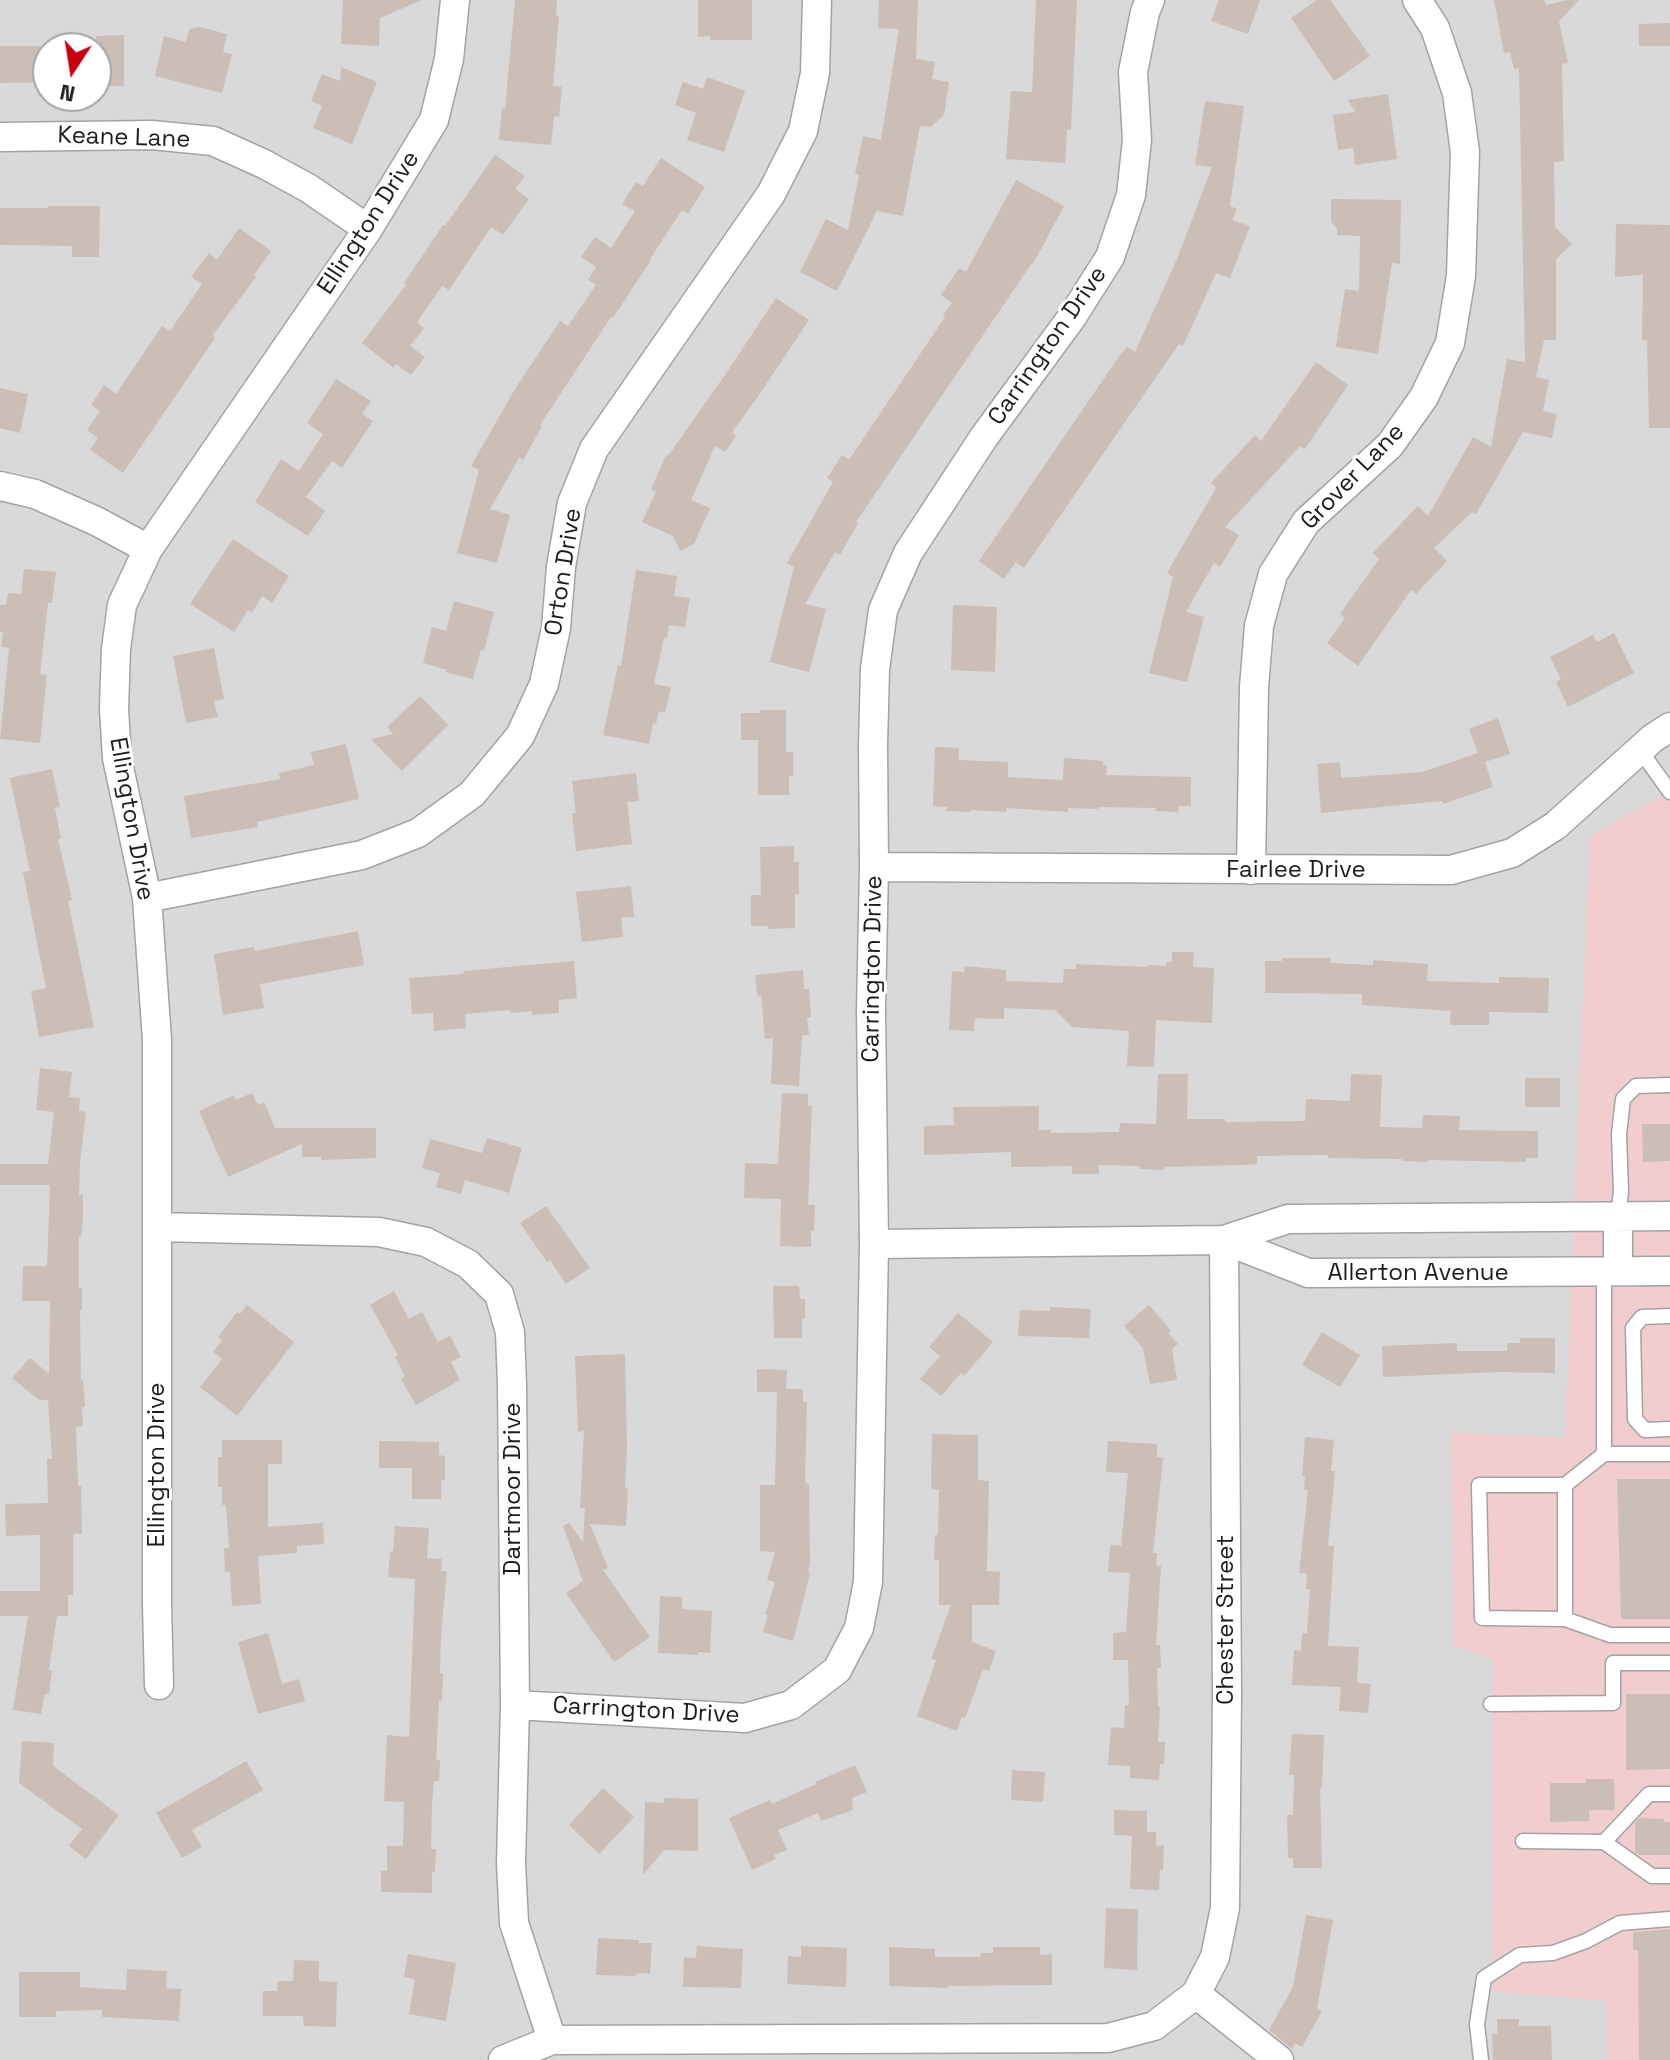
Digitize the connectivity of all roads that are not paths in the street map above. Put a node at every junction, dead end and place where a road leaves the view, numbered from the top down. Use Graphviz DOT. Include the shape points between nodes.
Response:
graph roads {
  1 [pos="455,0"];
  2 [pos="817,0"];
  3 [pos="1150,0"];
  4 [pos="1417,0"];
  5 [pos="0,137"];
  6 [pos="368,229"];
  7 [pos="0,486"];
  8 [pos="148,549"];
  9 [pos="1670,727"];
  10 [pos="1640,750"];
  11 [pos="1670,792"];
  12 [pos="874,867"];
  13 [pos="1251,870"];
  14 [pos="147,898"];
  15 [pos="1670,1085"];
  16 [pos="1670,1216"];
  17 [pos="1618,1217"];
  18 [pos="158,1227"];
  19 [pos="1224,1240"];
  20 [pos="874,1244"];
  21 [pos="1611,1271"];
  22 [pos="1670,1271"];
  23 [pos="1670,1316"];
  24 [pos="1670,1429"];
  25 [pos="1604,1454"];
  26 [pos="1670,1454"];
  27 [pos="1565,1485"];
  28 [pos="1565,1619"];
  29 [pos="1670,1635"];
  30 [pos="1670,1663"];
  31 [pos="159,1685"];
  32 [pos="1491,1704"];
  33 [pos="515,1705"];
  34 [pos="1670,1794"];
  35 [pos="1523,1841"];
  36 [pos="1604,1842"];
  37 [pos="1670,1876"];
  38 [pos="1670,1919"];
  39 [pos="1196,1994"];
  40 [pos="552,2040"];
  41 [pos="503,2060"];
  42 [pos="1279,2060"];
  43 [pos="1481,2060"];
  1 -- 6 [label="street, Ellington Drive" via="449,59 434,120"];
  2 -- 14 [label="street, Orton Drive" via="815,73 803,131 771,194 594,449 572,503 544,684 520,736 472,794 418,833 362,855"];
  3 -- 12 [label="street, Carrington Drive" via="1133,72 1137,140 1131,195 1110,257 908,553 883,610 875,669"];
  4 -- 13 [label="street, Grover Lane" via="1435,28 1457,93 1465,152 1461,276 1450,343 1424,397 1390,445 1306,522 1273,574 1259,626 1254,687"];
  5 -- 6 [label="street, Keane Lane" via="152,135 213,141 308,188"];
  6 -- 8 [label="street, Ellington Drive"];
  7 -- 8 [label="street" via="35,494"];
  8 -- 14 [label="street, Ellington Drive" via="122,605 114,709 117,758"];
  9 -- 10 [label="street, Fairlee Drive"];
  10 -- 11 [label="lane"];
  10 -- 13 [label="street, Fairlee Drive" via="1555,826 1512,853 1451,870"];
  12 -- 13 [label="street, Fairlee Drive"];
  12 -- 20 [label="street, Carrington Drive"];
  14 -- 18 [label="street, Ellington Drive" via="157,1040"];
  15 -- 17 [label="lane" via="1636,1086 1623,1099"];
  16 -- 17 [label="street, Allerton Avenue"];
  17 -- 19 [label="street, Allerton Avenue" via="1288,1219"];
  17 -- 21 [label="street"];
  18 -- 31 [label="street, Ellington Drive"];
  18 -- 33 [label="street, Dartmoor Drive" via="379,1232 426,1242 468,1264 499,1294 510,1332"];
  19 -- 20 [label="street, Allerton Avenue"];
  19 -- 21 [label="street, Allerton Avenue" via="1308,1273"];
  19 -- 39 [label="street, Chester Street" via="1225,1908 1215,1957"];
  20 -- 33 [label="street, Carrington Drive" via="868,1582 859,1628 837,1670 791,1705 745,1718"];
  21 -- 22 [label="street, Allerton Avenue"];
  21 -- 25 [label="lane"];
  23 -- 24 [label="lane" via="1642,1317 1633,1328 1635,1419 1645,1430"];
  25 -- 26 [label="lane"];
  25 -- 27 [label="lane"];
  27 -- 28 [label="lane"];
  27 -- 28 [label="lane" via="1479,1485 1482,1618"];
  28 -- 29 [label="lane" via="1610,1635"];
  30 -- 32 [label="lane" via="1613,1663 1613,1703"];
  33 -- 40 [label="street, Dartmoor Drive" via="514,1923"];
  34 -- 36 [label="lane" via="1649,1794"];
  35 -- 36 [label="lane"];
  36 -- 37 [label="lane" via="1652,1876"];
  38 -- 43 [label="lane" via="1620,1923 1553,1953 1520,1955 1484,1978 1477,2024"];
  39 -- 40 [label="street, Chester Street" via="1154,2026 1108,2038"];
  39 -- 42 [label="street"];
  40 -- 41 [label="street, Chester Street"];
}
